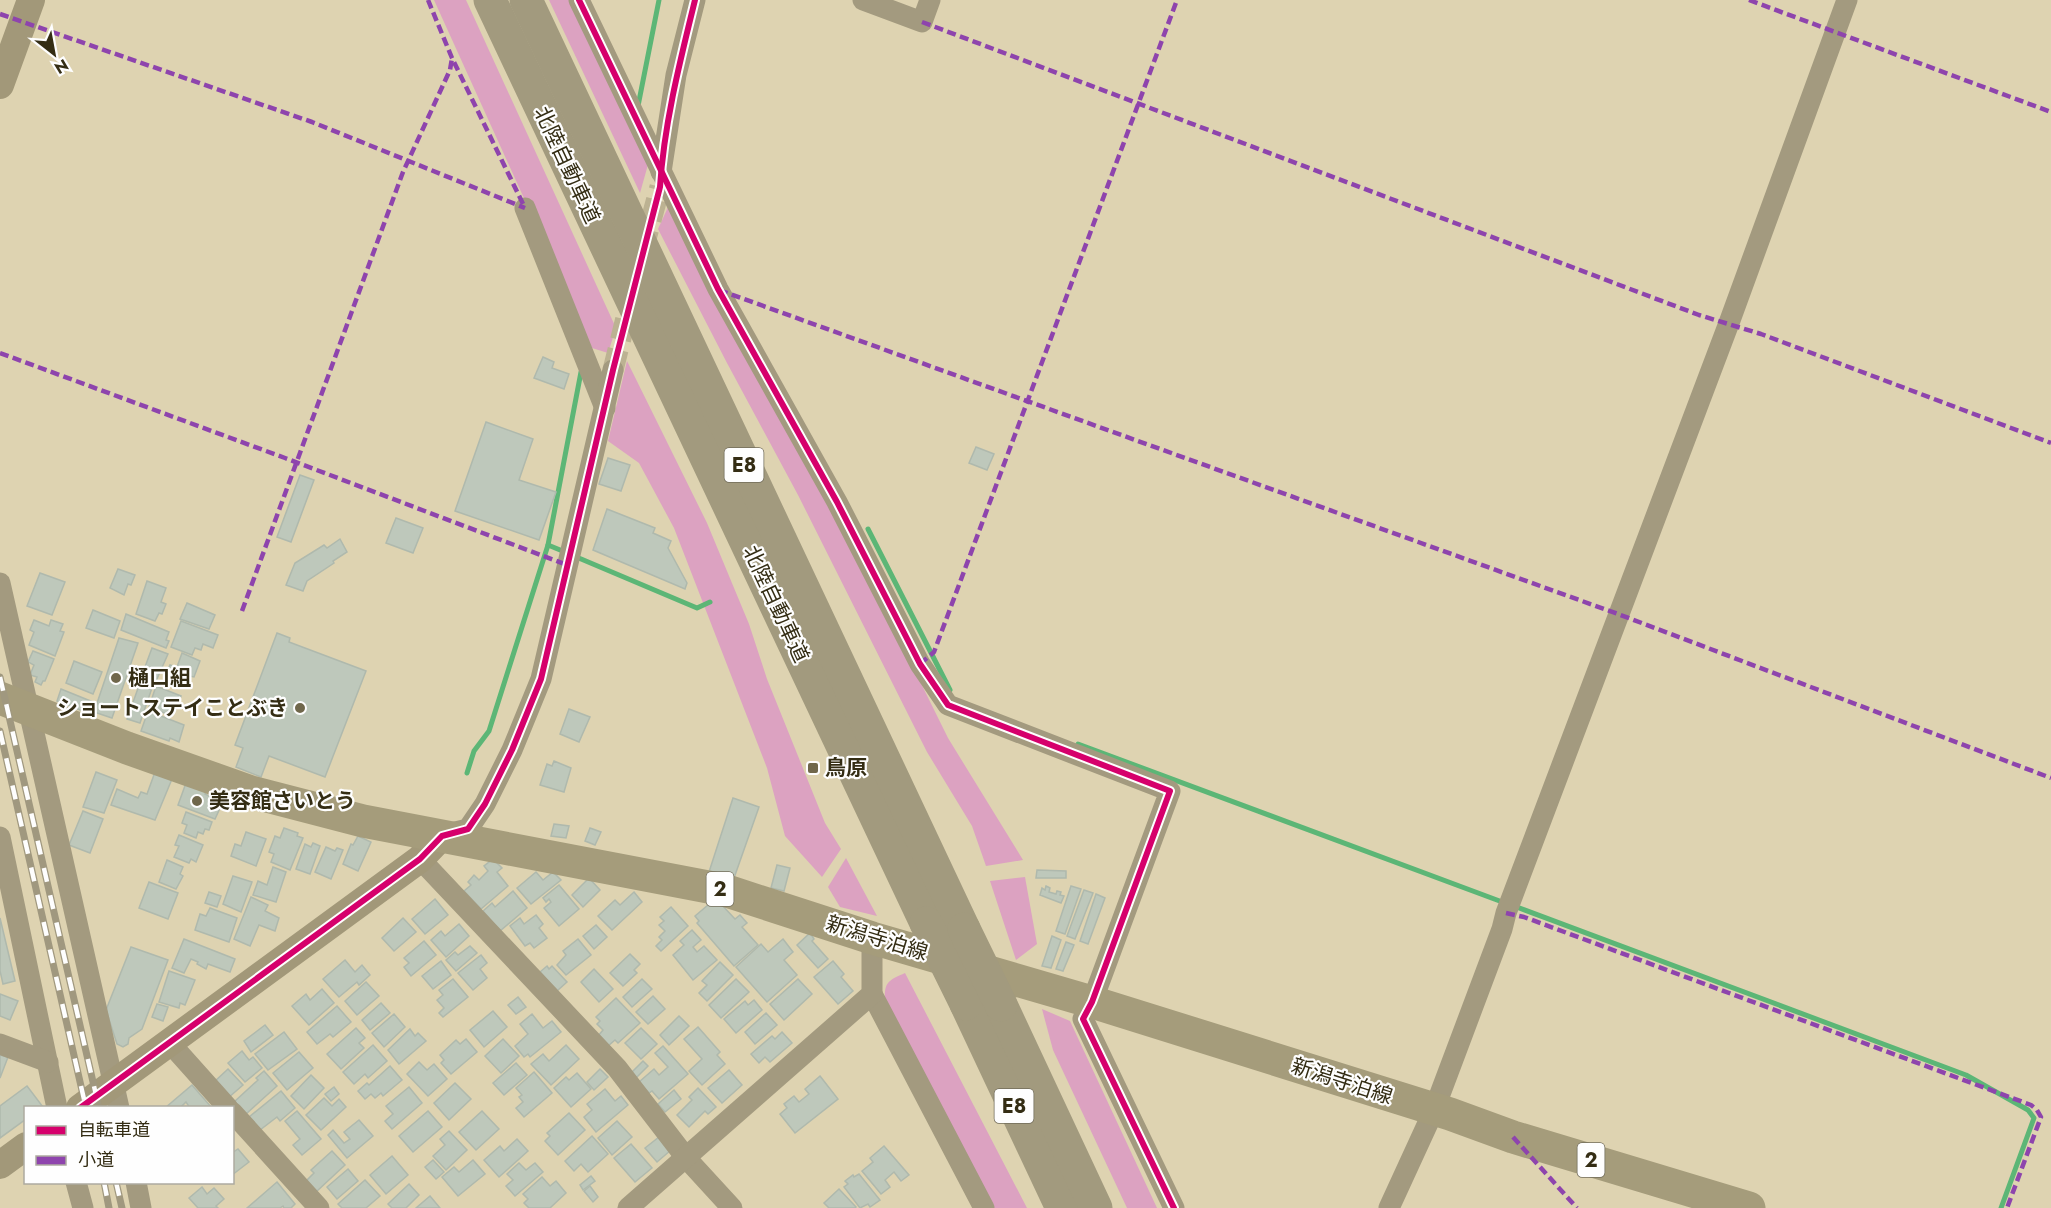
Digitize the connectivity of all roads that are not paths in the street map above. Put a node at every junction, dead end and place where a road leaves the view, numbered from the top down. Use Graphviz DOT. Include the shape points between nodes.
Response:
graph roads {
  1 [pos="31,0"];
  2 [pos="490,0"];
  3 [pos="526,0"];
  4 [pos="579,0"];
  5 [pos="695,0"];
  6 [pos="863,0"];
  7 [pos="930,0"];
  8 [pos="1846,0"];
  9 [pos="0,85"];
  10 [pos="660,177"];
  11 [pos="525,208"];
  12 [pos="613,370"];
  13 [pos="605,408"];
  14 [pos="0,583"];
  15 [pos="15,704"];
  16 [pos="0,837"];
  17 [pos="431,847"];
  18 [pos="872,938"];
  19 [pos="872,994"];
  20 [pos="1092,1002"];
  21 [pos="169,1042"];
  22 [pos="0,1044"];
  23 [pos="48,1062"];
  24 [pos="116,1096"];
  25 [pos="57,1106"];
  26 [pos="83,1106"];
  27 [pos="227,1106"];
  28 [pos="1434,1110"];
  29 [pos="234,1114"];
  30 [pos="24,1147"];
  31 [pos="687,1159"];
  32 [pos="0,1165"];
  33 [pos="77,1184"];
  34 [pos="136,1184"];
  35 [pos="83,1208"];
  36 [pos="141,1208"];
  37 [pos="319,1208"];
  38 [pos="628,1208"];
  39 [pos="732,1208"];
  40 [pos="984,1208"];
  41 [pos="1062,1208"];
  42 [pos="1096,1208"];
  43 [pos="1174,1208"];
  44 [pos="1389,1208"];
  45 [pos="1749,1208"];
  1 -- 9 [label="street"];
  2 -- 41 [label="highway, 北陸自動車道 / E8, bridge"];
  3 -- 42 [label="highway, 北陸自動車道 / E8, bridge"];
  4 -- 10 [label="street"];
  5 -- 10 [label="street" via="676,75"];
  6 -- 7 [label="street" via="922,22"];
  8 -- 28 [label="street"];
  10 -- 20 [label="street" via="837,502 920,664 948,705 1170,791"];
  11 -- 13 [label="street"];
  12 -- 13 [label="street"];
  13 -- 17 [label="street" via="541,679 485,804 468,829"];
  14 -- 15 [label="street"];
  15 -- 17 [label="main road, 新潟寺泊線 / 2" via="251,792 363,820"];
  15 -- 24 [label="street"];
  16 -- 23 [label="street"];
  17 -- 18 [label="main road, 新潟寺泊線 / 2" via="724,890"];
  17 -- 21 [label="street"];
  17 -- 31 [label="street" via="617,1068"];
  18 -- 19 [label="street"];
  18 -- 20 [label="main road, 新潟寺泊線 / 2"];
  19 -- 31 [label="street"];
  19 -- 40 [label="street"];
  20 -- 28 [label="main road, 新潟寺泊線 / 2"];
  20 -- 43 [label="street" via="1083,1019"];
  21 -- 24 [label="street"];
  21 -- 27 [label="street"];
  22 -- 23 [label="street"];
  23 -- 25 [label="street"];
  24 -- 26 [label="street"];
  28 -- 44 [label="street"];
  28 -- 45 [label="main road, 新潟寺泊線 / 2"];
  29 -- 37 [label="street"];
  30 -- 32 [label="street"];
  31 -- 38 [label="street"];
  31 -- 39 [label="street"];
  33 -- 35 [label="street"];
  34 -- 36 [label="street"];
}
